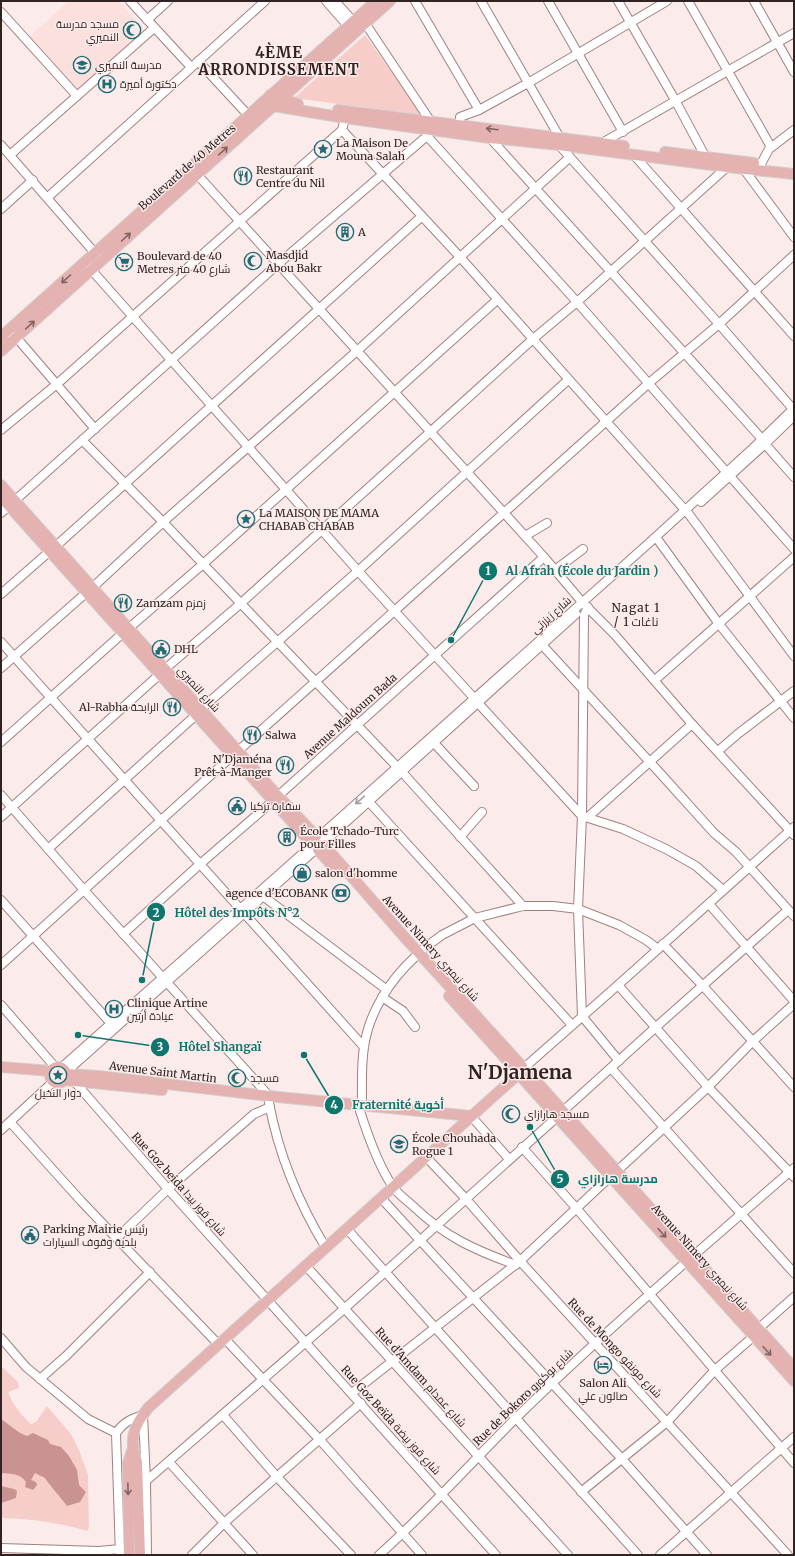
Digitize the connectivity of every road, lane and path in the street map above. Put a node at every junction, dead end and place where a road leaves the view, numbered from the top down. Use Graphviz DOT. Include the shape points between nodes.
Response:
graph roads {
  1 [pos="130,1"];
  2 [pos="168,1"];
  3 [pos="265,1"];
  4 [pos="326,1"];
  5 [pos="335,1"];
  6 [pos="376,1"];
  7 [pos="390,1"];
  8 [pos="415,1"];
  9 [pos="481,1"];
  10 [pos="548,1"];
  11 [pos="618,1"];
  12 [pos="667,1"];
  13 [pos="688,1"];
  14 [pos="754,1"];
  15 [pos="1,12"];
  16 [pos="147,20"];
  17 [pos="631,24"];
  18 [pos="357,25"];
  19 [pos="154,28"];
  20 [pos="794,33"];
  21 [pos="777,42"];
  22 [pos="578,54"];
  23 [pos="198,61"];
  24 [pos="191,68"];
  25 [pos="728,70"];
  26 [pos="794,72"];
  27 [pos="528,83"];
  28 [pos="78,96"];
  29 [pos="267,99"];
  30 [pos="675,100"];
  31 [pos="277,103"];
  32 [pos="479,110"];
  33 [pos="248,115"];
  34 [pos="345,118"];
  35 [pos="459,126"];
  36 [pos="430,129"];
  37 [pos="342,130"];
  38 [pos="794,130"];
  39 [pos="623,132"];
  40 [pos="490,138"];
  41 [pos="559,141"];
  42 [pos="602,143"];
  43 [pos="1,145"];
  44 [pos="771,147"];
  45 [pos="633,154"];
  46 [pos="10,155"];
  47 [pos="705,156"];
  48 [pos="570,157"];
  49 [pos="761,164"];
  50 [pos="727,167"];
  51 [pos="744,168"];
  52 [pos="794,169"];
  53 [pos="194,171"];
  54 [pos="382,174"];
  55 [pos="794,174"];
  56 [pos="33,180"];
  57 [pos="536,188"];
  58 [pos="48,197"];
  59 [pos="681,208"];
  60 [pos="1,209"];
  61 [pos="421,217"];
  62 [pos="502,219"];
  63 [pos="240,220"];
  64 [pos="794,237"];
  65 [pos="645,241"];
  66 [pos="794,255"];
  67 [pos="99,256"];
  68 [pos="460,257"];
  69 [pos="278,264"];
  70 [pos="87,266"];
  71 [pos="610,272"];
  72 [pos="754,292"];
  73 [pos="497,300"];
  74 [pos="577,302"];
  75 [pos="319,309"];
  76 [pos="133,317"];
  77 [pos="719,324"];
  78 [pos="4,335"];
  79 [pos="794,336"];
  80 [pos="16,337"];
  81 [pos="532,339"];
  82 [pos="1,351"];
  83 [pos="357,351"];
  84 [pos="685,354"];
  85 [pos="171,361"];
  86 [pos="568,380"];
  87 [pos="650,383"];
  88 [pos="57,384"];
  89 [pos="394,391"];
  90 [pos="211,407"];
  91 [pos="794,411"];
  92 [pos="606,422"];
  93 [pos="94,429"];
  94 [pos="1,430"];
  95 [pos="430,432"];
  96 [pos="82,440"];
  97 [pos="764,442"];
  98 [pos="248,448"];
  99 [pos="466,472"];
  100 [pos="728,474"];
  101 [pos="794,477"];
  102 [pos="125,484"];
  103 [pos="1,485"];
  104 [pos="285,490"];
  105 [pos="1,497"];
  106 [pos="12,503"];
  107 [pos="687,512"];
  108 [pos="1,513"];
  109 [pos="504,513"];
  110 [pos="163,522"];
  111 [pos="547,523"];
  112 [pos="322,529"];
  113 [pos="525,536"];
  114 [pos="658,540"];
  115 [pos="53,548"];
  116 [pos="583,549"];
  117 [pos="794,549"];
  118 [pos="544,557"];
  119 [pos="794,557"];
  120 [pos="202,565"];
  121 [pos="555,570"];
  122 [pos="358,571"];
  123 [pos="90,590"];
  124 [pos="1,594"];
  125 [pos="750,596"];
  126 [pos="240,604"];
  127 [pos="585,604"];
  128 [pos="394,611"];
  129 [pos="719,624"];
  130 [pos="126,631"];
  131 [pos="1,642"];
  132 [pos="277,642"];
  133 [pos="543,646"];
  134 [pos="436,654"];
  135 [pos="794,656"];
  136 [pos="14,657"];
  137 [pos="1,668"];
  138 [pos="162,672"];
  139 [pos="655,680"];
  140 [pos="315,682"];
  141 [pos="584,690"];
  142 [pos="794,691"];
  143 [pos="51,698"];
  144 [pos="476,701"];
  145 [pos="781,701"];
  146 [pos="198,712"];
  147 [pos="794,718"];
  148 [pos="692,724"];
  149 [pos="356,725"];
  150 [pos="88,738"];
  151 [pos="1,742"];
  152 [pos="434,743"];
  153 [pos="718,751"];
  154 [pos="235,753"];
  155 [pos="650,761"];
  156 [pos="400,770"];
  157 [pos="124,779"];
  158 [pos="474,786"];
  159 [pos="1,796"];
  160 [pos="276,798"];
  161 [pos="369,802"];
  162 [pos="12,807"];
  163 [pos="482,812"];
  164 [pos="585,816"];
  165 [pos="1,817"];
  166 [pos="160,821"];
  167 [pos="793,831"];
  168 [pos="460,837"];
  169 [pos="317,843"];
  170 [pos="48,849"];
  171 [pos="199,865"];
  172 [pos="749,867"];
  173 [pos="84,890"];
  174 [pos="723,890"];
  175 [pos="263,896"];
  176 [pos="1,900"];
  177 [pos="709,904"];
  178 [pos="523,906"];
  179 [pos="578,909"];
  180 [pos="241,911"];
  181 [pos="791,913"];
  182 [pos="475,918"];
  183 [pos="123,934"];
  184 [pos="33,936"];
  185 [pos="746,946"];
  186 [pos="661,947"];
  187 [pos="417,954"];
  188 [pos="1,965"];
  189 [pos="164,980"];
  190 [pos="618,985"];
  191 [pos="703,986"];
  192 [pos="384,993"];
  193 [pos="794,1002"];
  194 [pos="1,1005"];
  195 [pos="4,1012"];
  196 [pos="582,1016"];
  197 [pos="572,1025"];
  198 [pos="113,1026"];
  199 [pos="415,1027"];
  200 [pos="656,1027"];
  201 [pos="753,1041"];
  202 [pos="364,1047"];
  203 [pos="619,1061"];
  204 [pos="1,1067"];
  205 [pos="611,1068"];
  206 [pos="521,1072"];
  207 [pos="1,1073"];
  208 [pos="60,1075"];
  209 [pos="708,1087"];
  210 [pos="794,1087"];
  211 [pos="269,1101"];
  212 [pos="361,1108"];
  213 [pos="560,1114"];
  214 [pos="468,1119"];
  215 [pos="10,1122"];
  216 [pos="664,1127"];
  217 [pos="1,1130"];
  218 [pos="522,1147"];
  219 [pos="426,1157"];
  220 [pos="509,1159"];
  221 [pos="793,1172"];
  222 [pos="614,1174"];
  223 [pos="393,1187"];
  224 [pos="168,1189"];
  225 [pos="382,1198"];
  226 [pos="466,1199"];
  227 [pos="577,1209"];
  228 [pos="742,1213"];
  229 [pos="436,1226"];
  230 [pos="347,1228"];
  231 [pos="116,1238"];
  232 [pos="420,1240"];
  233 [pos="326,1248"];
  234 [pos="690,1258"];
  235 [pos="518,1263"];
  236 [pos="306,1266"];
  237 [pos="385,1271"];
  238 [pos="150,1272"];
  239 [pos="794,1273"];
  240 [pos="650,1294"];
  241 [pos="794,1297"];
  242 [pos="474,1298"];
  243 [pos="268,1301"];
  244 [pos="344,1309"];
  245 [pos="435,1328"];
  246 [pos="756,1332"];
  247 [pos="1,1338"];
  248 [pos="222,1342"];
  249 [pos="306,1342"];
  250 [pos="595,1343"];
  251 [pos="391,1361"];
  252 [pos="794,1368"];
  253 [pos="715,1370"];
  254 [pos="40,1379"];
  255 [pos="264,1379"];
  256 [pos="794,1381"];
  257 [pos="552,1383"];
  258 [pos="352,1393"];
  259 [pos="361,1404"];
  260 [pos="143,1414"];
  261 [pos="224,1415"];
  262 [pos="516,1418"];
  263 [pos="667,1422"];
  264 [pos="116,1434"];
  265 [pos="794,1436"];
  266 [pos="320,1440"];
  267 [pos="781,1448"];
  268 [pos="132,1451"];
  269 [pos="478,1456"];
  270 [pos="622,1459"];
  271 [pos="169,1462"];
  272 [pos="794,1463"];
  273 [pos="278,1477"];
  274 [pos="146,1481"];
  275 [pos="581,1492"];
  276 [pos="730,1492"];
  277 [pos="442,1495"];
  278 [pos="224,1523"];
  279 [pos="686,1532"];
  280 [pos="403,1533"];
  281 [pos="1,1548"];
  282 [pos="120,1552"];
  283 [pos="97,1553"];
  284 [pos="129,1555"];
  285 [pos="140,1555"];
  286 [pos="147,1555"];
  287 [pos="192,1555"];
  288 [pos="253,1555"];
  289 [pos="351,1555"];
  290 [pos="379,1555"];
  291 [pos="422,1555"];
  292 [pos="496,1555"];
  293 [pos="568,1555"];
  294 [pos="638,1555"];
  295 [pos="660,1555"];
  296 [pos="708,1555"];
  297 [pos="788,1555"];
  1 -- 16 [label="street"];
  2 -- 16 [label="street"];
  3 -- 23 [label="street"];
  4 -- 18 [label="street"];
  5 -- 18 [label="street"];
  6 -- 18 [label="main road, Boulevard de 40 Metres"];
  7 -- 18 [label="main road, Boulevard de 40 Metres"];
  8 -- 32 [label="street"];
  9 -- 27 [label="street"];
  10 -- 22 [label="street"];
  11 -- 17 [label="street"];
  12 -- 17 [label="street"];
  13 -- 25 [label="street"];
  14 -- 21 [label="street"];
  15 -- 28 [label="street"];
  16 -- 19 [label="street"];
  17 -- 22 [label="street"];
  17 -- 30 [label="street"];
  18 -- 29 [label="main road, Boulevard de 40 Metres"];
  18 -- 31 [label="main road, Boulevard de 40 Metres"];
  18 -- 36 [label="street" via="372,36"];
  19 -- 24 [label="street"];
  19 -- 28 [label="street"];
  20 -- 21 [label="street"];
  21 -- 25 [label="street"];
  21 -- 26 [label="street"];
  22 -- 27 [label="street"];
  22 -- 39 [label="street"];
  23 -- 24 [label="street"];
  23 -- 33 [label="street"];
  24 -- 58 [label="street"];
  25 -- 30 [label="street"];
  25 -- 44 [label="street"];
  27 -- 32 [label="street"];
  27 -- 41 [label="street"];
  28 -- 46 [label="street"];
  29 -- 31 [label="main road"];
  29 -- 33 [label="main road, Boulevard de 40 Metres"];
  30 -- 39 [label="street"];
  30 -- 47 [label="street"];
  31 -- 34 [label="main road"];
  31 -- 36 [label="main road" via="334,110"];
  53 -- 31 [label="main road, Boulevard de 40 Metres, one-way"];
  32 -- 35 [label="street" via="460,117"];
  33 -- 53 [label="main road, Boulevard de 40 Metres"];
  34 -- 36 [label="main road"];
  34 -- 37 [label="street"];
  35 -- 36 [label="main road"];
  41 -- 35 [label="main road, one-way"];
  36 -- 40 [label="main road"];
  36 -- 54 [label="street"];
  36 -- 62 [label="street"];
  37 -- 54 [label="street"];
  37 -- 63 [label="street"];
  38 -- 44 [label="street"];
  39 -- 42 [label="street"];
  40 -- 41 [label="main road"];
  40 -- 57 [label="street"];
  41 -- 42 [label="main road"];
  41 -- 45 [label="main road"];
  41 -- 48 [label="street"];
  42 -- 47 [label="main road"];
  43 -- 46 [label="street"];
  44 -- 49 [label="street"];
  45 -- 50 [label="main road"];
  45 -- 59 [label="street"];
  46 -- 56 [label="street"];
  47 -- 49 [label="main road"];
  48 -- 57 [label="street"];
  48 -- 65 [label="street"];
  49 -- 52 [label="main road"];
  50 -- 51 [label="main road"];
  50 -- 59 [label="street"];
  51 -- 55 [label="main road"];
  51 -- 64 [label="street"];
  53 -- 63 [label="street"];
  53 -- 67 [label="main road, Boulevard de 40 Metres"];
  54 -- 61 [label="street"];
  54 -- 69 [label="street"];
  56 -- 58 [label="street"];
  56 -- 60 [label="street"];
  57 -- 62 [label="street"];
  57 -- 71 [label="street"];
  58 -- 67 [label="street"];
  59 -- 65 [label="street"];
  59 -- 72 [label="street"];
  61 -- 68 [label="street"];
  61 -- 75 [label="street"];
  62 -- 68 [label="street"];
  62 -- 74 [label="street"];
  63 -- 69 [label="street"];
  63 -- 76 [label="street"];
  65 -- 71 [label="street"];
  65 -- 77 [label="street"];
  66 -- 72 [label="street"];
  67 -- 70 [label="main road, Boulevard de 40 Metres"];
  68 -- 73 [label="street"];
  68 -- 83 [label="street"];
  69 -- 75 [label="street"];
  69 -- 85 [label="street"];
  70 -- 76 [label="street"];
  70 -- 78 [label="main road, Boulevard de 40 Metres, one-way"];
  80 -- 70 [label="main road, Boulevard de 40 Metres, one-way"];
  71 -- 74 [label="street"];
  71 -- 84 [label="street"];
  72 -- 77 [label="street"];
  72 -- 79 [label="street"];
  73 -- 81 [label="street"];
  73 -- 89 [label="street"];
  74 -- 81 [label="street"];
  74 -- 87 [label="street"];
  75 -- 83 [label="street"];
  75 -- 90 [label="street"];
  76 -- 85 [label="street"];
  76 -- 88 [label="street"];
  77 -- 84 [label="street"];
  77 -- 91 [label="street"];
  78 -- 80 [label="street"];
  80 -- 82 [label="main road, Boulevard de 40 Metres"];
  80 -- 88 [label="street"];
  81 -- 86 [label="street"];
  81 -- 95 [label="street"];
  83 -- 89 [label="street"];
  83 -- 98 [label="street"];
  84 -- 87 [label="street"];
  84 -- 97 [label="street"];
  85 -- 90 [label="street"];
  85 -- 93 [label="street"];
  86 -- 92 [label="street"];
  86 -- 99 [label="street"];
  87 -- 92 [label="street"];
  87 -- 100 [label="street"];
  88 -- 93 [label="street"];
  88 -- 94 [label="street"];
  89 -- 95 [label="street"];
  89 -- 104 [label="street"];
  90 -- 98 [label="street"];
  90 -- 102 [label="street"];
  91 -- 97 [label="street, شارع زيزرتي"];
  92 -- 107 [label="street"];
  92 -- 109 [label="street"];
  93 -- 96 [label="street"];
  95 -- 99 [label="street"];
  95 -- 112 [label="street"];
  96 -- 102 [label="street"];
  96 -- 106 [label="street"];
  97 -- 100 [label="street, شارع زيزرتي"];
  97 -- 101 [label="street"];
  98 -- 104 [label="street"];
  98 -- 110 [label="street"];
  99 -- 109 [label="street"];
  99 -- 122 [label="street"];
  100 -- 107 [label="street, شارع زيزرتي"];
  100 -- 117 [label="street"];
  102 -- 110 [label="street"];
  102 -- 115 [label="street"];
  103 -- 106 [label="main road, شارع النميري"];
  104 -- 112 [label="street"];
  104 -- 120 [label="street"];
  105 -- 106 [label="main road, شارع النميري"];
  106 -- 108 [label="street"];
  106 -- 115 [label="main road, شارع النميري"];
  107 -- 114 [label="street, شارع زيزرتي"];
  107 -- 125 [label="street"];
  107 -- 127 [label="street, شارع زيزرتي"];
  109 -- 113 [label="street"];
  109 -- 128 [label="street"];
  110 -- 120 [label="street"];
  110 -- 123 [label="street"];
  111 -- 113 [label="street"];
  112 -- 122 [label="street"];
  112 -- 126 [label="street"];
  113 -- 118 [label="street"];
  114 -- 127 [label="street, شارع زيزرتي"];
  114 -- 129 [label="street"];
  115 -- 123 [label="main road, شارع النميري"];
  115 -- 124 [label="street"];
  116 -- 121 [label="street"];
  118 -- 121 [label="street"];
  118 -- 134 [label="street, Avenue Maldoum Bada"];
  119 -- 125 [label="street"];
  120 -- 126 [label="street"];
  120 -- 130 [label="street"];
  121 -- 127 [label="street"];
  122 -- 128 [label="street"];
  122 -- 132 [label="street"];
  123 -- 130 [label="main road, شارع النميري"];
  123 -- 136 [label="street"];
  125 -- 129 [label="street"];
  125 -- 135 [label="street"];
  126 -- 132 [label="street"];
  126 -- 138 [label="street"];
  127 -- 133 [label="street, شارع زيزرتي"];
  127 -- 139 [label="street"];
  127 -- 141 [label="street"];
  127 -- 144 [label="street, شارع زيزرتي"];
  128 -- 134 [label="street"];
  128 -- 140 [label="street"];
  129 -- 139 [label="street"];
  129 -- 145 [label="street"];
  130 -- 138 [label="main road, شارع النميري"];
  130 -- 143 [label="street"];
  131 -- 136 [label="street"];
  132 -- 140 [label="street"];
  132 -- 146 [label="street"];
  133 -- 141 [label="street"];
  133 -- 144 [label="street, شارع زيزرتي"];
  134 -- 144 [label="street"];
  134 -- 149 [label="street, Avenue Maldoum Bada"];
  136 -- 137 [label="street"];
  136 -- 143 [label="street"];
  138 -- 146 [label="main road, شارع النميري"];
  138 -- 150 [label="street"];
  139 -- 148 [label="street"];
  140 -- 149 [label="street"];
  140 -- 154 [label="street"];
  141 -- 155 [label="street"];
  141 -- 164 [label="street"];
  142 -- 145 [label="street"];
  143 -- 150 [label="street"];
  143 -- 151 [label="street"];
  144 -- 152 [label="street, شارع زيزرتي"];
  144 -- 156 [label="street, شارع زيزرتي"];
  144 -- 164 [label="street"];
  145 -- 147 [label="street"];
  145 -- 153 [label="street"];
  146 -- 154 [label="main road, شارع النميري"];
  146 -- 157 [label="street"];
  148 -- 153 [label="street"];
  148 -- 155 [label="street"];
  149 -- 156 [label="street"];
  149 -- 160 [label="street, Avenue Maldoum Bada"];
  150 -- 157 [label="street"];
  150 -- 162 [label="street"];
  152 -- 156 [label="street, شارع زيزرتي"];
  152 -- 158 [label="street"];
  153 -- 167 [label="street"];
  154 -- 160 [label="main road, شارع النميري"];
  154 -- 166 [label="street"];
  155 -- 164 [label="street"];
  155 -- 172 [label="street" via="714,833"];
  156 -- 161 [label="street, شارع زيزرتي"];
  156 -- 168 [label="street"];
  156 -- 169 [label="street, شارع زيزرتي, one-way"];
  157 -- 166 [label="street"];
  157 -- 170 [label="street"];
  159 -- 162 [label="street"];
  160 -- 169 [label="main road, شارع النميري"];
  160 -- 171 [label="street, Avenue Maldoum Bada"];
  161 -- 169 [label="street, شارع زيزرتي"];
  161 -- 182 [label="street"];
  162 -- 165 [label="street"];
  162 -- 170 [label="street"];
  163 -- 168 [label="street"];
  164 -- 174 [label="street" via="623,829 666,849 696,866"];
  164 -- 179 [label="street"];
  166 -- 171 [label="street"];
  166 -- 173 [label="street"];
  167 -- 172 [label="street"];
  168 -- 178 [label="street"];
  169 -- 175 [label="street"];
  169 -- 180 [label="street"];
  169 -- 187 [label="main road, Avenue Nimery شارع نيميري"];
  170 -- 173 [label="street"];
  171 -- 180 [label="street"];
  171 -- 183 [label="street, Avenue Maldoum Bada"];
  172 -- 174 [label="street"];
  172 -- 181 [label="street"];
  173 -- 183 [label="street"];
  173 -- 184 [label="street"];
  174 -- 177 [label="street"];
  175 -- 180 [label="street"];
  175 -- 192 [label="street"];
  176 -- 184 [label="street"];
  177 -- 185 [label="street"];
  177 -- 186 [label="street"];
  178 -- 179 [label="street"];
  178 -- 182 [label="street"];
  179 -- 186 [label="street" via="619,925"];
  179 -- 196 [label="street"];
  180 -- 189 [label="street"];
  180 -- 202 [label="street"];
  181 -- 185 [label="street"];
  182 -- 187 [label="street" via="442,935"];
  182 -- 197 [label="street"];
  183 -- 189 [label="street"];
  184 -- 188 [label="street"];
  184 -- 198 [label="street"];
  185 -- 191 [label="street"];
  185 -- 193 [label="street"];
  186 -- 190 [label="street"];
  186 -- 191 [label="street"];
  187 -- 192 [label="street" via="402,968"];
  187 -- 206 [label="main road, Avenue Nimery شارع نيميري"];
  189 -- 198 [label="street"];
  189 -- 211 [label="street"];
  190 -- 196 [label="street"];
  190 -- 200 [label="street"];
  191 -- 200 [label="street"];
  191 -- 201 [label="street"];
  192 -- 199 [label="street"];
  192 -- 202 [label="street" via="373,1014"];
  193 -- 201 [label="street"];
  194 -- 195 [label="street, Rue Goz beida شارع قوز بيدا"];
  195 -- 208 [label="street, Rue Goz beida شارع قوز بيدا"];
  196 -- 197 [label="street"];
  196 -- 203 [label="street"];
  197 -- 206 [label="street"];
  198 -- 208 [label="street"];
  200 -- 203 [label="street"];
  200 -- 209 [label="street"];
  201 -- 209 [label="street"];
  201 -- 210 [label="street"];
  202 -- 212 [label="street"];
  203 -- 205 [label="street"];
  204 -- 208 [label="main road, Avenue Saint Martin"];
  205 -- 213 [label="street"];
  205 -- 216 [label="street"];
  206 -- 213 [label="main road, Avenue Nimery شارع نيميري"];
  206 -- 214 [label="main road"];
  207 -- 208 [label="main road, Avenue Saint Martin"];
  208 -- 211 [label="main road, Avenue Saint Martin"];
  208 -- 215 [label="street"];
  208 -- 224 [label="street, Rue Goz beida شارع قوز بيدا"];
  209 -- 216 [label="street"];
  209 -- 221 [label="street"];
  211 -- 212 [label="main road, Avenue Saint Martin"];
  211 -- 224 [label="street"];
  211 -- 233 [label="street" via="274,1126 294,1189"];
  212 -- 214 [label="main road, Avenue Saint Martin"];
  212 -- 223 [label="street"];
  213 -- 218 [label="street"];
  213 -- 222 [label="main road, Avenue Nimery شارع نيميري"];
  214 -- 219 [label="main road"];
  214 -- 220 [label="street"];
  215 -- 217 [label="street"];
  215 -- 231 [label="street"];
  216 -- 222 [label="street"];
  216 -- 228 [label="street"];
  218 -- 220 [label="street"];
  218 -- 227 [label="street"];
  219 -- 223 [label="main road"];
  219 -- 226 [label="street, Rue de Mongo شارع مونقو"];
  220 -- 226 [label="street"];
  221 -- 228 [label="street, Rue de Bokoro شارع بوكورو"];
  222 -- 227 [label="street"];
  222 -- 234 [label="main road, Avenue Nimery شارع نيميري"];
  223 -- 225 [label="main road"];
  223 -- 229 [label="street"];
  224 -- 231 [label="street"];
  224 -- 243 [label="street, Rue Goz beida شارع قوز بيدا"];
  225 -- 230 [label="main road"];
  225 -- 232 [label="street"];
  226 -- 229 [label="street"];
  226 -- 235 [label="street, Rue de Mongo شارع مونقو"];
  227 -- 235 [label="street"];
  227 -- 240 [label="street"];
  228 -- 234 [label="street, Rue de Bokoro شارع بوكورو"];
  228 -- 239 [label="street"];
  229 -- 232 [label="street"];
  229 -- 235 [label="street" via="482,1252"];
  230 -- 233 [label="main road"];
  230 -- 237 [label="street"];
  231 -- 238 [label="street"];
  232 -- 237 [label="street"];
  232 -- 242 [label="street"];
  233 -- 236 [label="main road"];
  234 -- 240 [label="street, Rue de Bokoro شارع بوكورو"];
  234 -- 246 [label="main road, Avenue Nimery شارع نيميري"];
  235 -- 242 [label="street"];
  235 -- 250 [label="street, Rue de Mongo شارع مونقو"];
  236 -- 243 [label="main road"];
  236 -- 244 [label="street, Rue d'Amdam شارع عمدام"];
  237 -- 244 [label="street"];
  237 -- 245 [label="street"];
  238 -- 248 [label="street"];
  238 -- 254 [label="street"];
  240 -- 250 [label="street, Rue de Bokoro شارع بوكورو"];
  240 -- 253 [label="street"];
  241 -- 246 [label="street"];
  242 -- 245 [label="street"];
  242 -- 257 [label="street"];
  243 -- 248 [label="main road"];
  243 -- 249 [label="street, Rue Goz Beïda شارع قوز بيضة"];
  244 -- 249 [label="street"];
  244 -- 251 [label="street, Rue d'Amdam شارع عمدام"];
  245 -- 251 [label="street"];
  245 -- 262 [label="street"];
  246 -- 252 [label="main road, Avenue Nimery شارع نيميري"];
  246 -- 253 [label="street"];
  246 -- 256 [label="main road, Avenue Nimery شارع نيميري, one-way"];
  247 -- 254 [label="street"];
  248 -- 255 [label="street"];
  248 -- 260 [label="main road"];
  249 -- 255 [label="street"];
  249 -- 258 [label="street, Rue Goz Beïda شارع قوز بيضة"];
  250 -- 257 [label="street, Rue de Bokoro شارع بوكورو"];
  250 -- 263 [label="street, Rue de Mongo شارع مونقو"];
  251 -- 258 [label="street"];
  251 -- 269 [label="street, Rue d'Amdam شارع عمدام"];
  253 -- 263 [label="street"];
  253 -- 267 [label="street"];
  254 -- 264 [label="street" via="88,1419"];
  255 -- 261 [label="street"];
  255 -- 266 [label="street"];
  257 -- 262 [label="street, Rue de Bokoro شارع بوكورو"];
  257 -- 270 [label="street"];
  258 -- 259 [label="street, Rue Goz Beïda شارع قوز بيضة"];
  259 -- 266 [label="street"];
  259 -- 277 [label="street, Rue Goz Beïda شارع قوز بيضة"];
  260 -- 264 [label="street" via="122,1424"];
  260 -- 268 [label="main road" via="134,1430"];
  260 -- 274 [label="street"];
  261 -- 271 [label="street"];
  261 -- 273 [label="street"];
  262 -- 269 [label="street, Rue de Bokoro شارع بوكورو"];
  262 -- 275 [label="street"];
  263 -- 270 [label="street"];
  263 -- 276 [label="street, Rue de Mongo شارع مونقو"];
  264 -- 282 [label="street"];
  265 -- 267 [label="street"];
  266 -- 273 [label="street"];
  266 -- 280 [label="street"];
  267 -- 272 [label="street"];
  267 -- 276 [label="street"];
  268 -- 284 [label="main road, one-way" via="128,1463"];
  268 -- 285 [label="main road" via="137,1462"];
  269 -- 277 [label="street, Rue de Bokoro شارع بوكورو"];
  269 -- 293 [label="street, Rue d'Amdam شارع عمدام"];
  270 -- 275 [label="street"];
  270 -- 279 [label="street"];
  271 -- 274 [label="street"];
  271 -- 278 [label="street"];
  273 -- 278 [label="street"];
  273 -- 289 [label="street"];
  274 -- 286 [label="street"];
  275 -- 294 [label="street"];
  276 -- 279 [label="street"];
  276 -- 297 [label="street, Rue de Mongo شارع مونقو"];
  277 -- 280 [label="street, Rue de Bokoro شارع بوكورو"];
  277 -- 292 [label="street, Rue Goz Beïda شارع قوز بيضة"];
  278 -- 287 [label="street"];
  278 -- 288 [label="street"];
  279 -- 295 [label="street"];
  279 -- 296 [label="street"];
  280 -- 290 [label="street, Rue de Bokoro شارع بوكورو"];
  280 -- 291 [label="street"];
  281 -- 283 [label="street"];
  282 -- 283 [label="street"];
}
